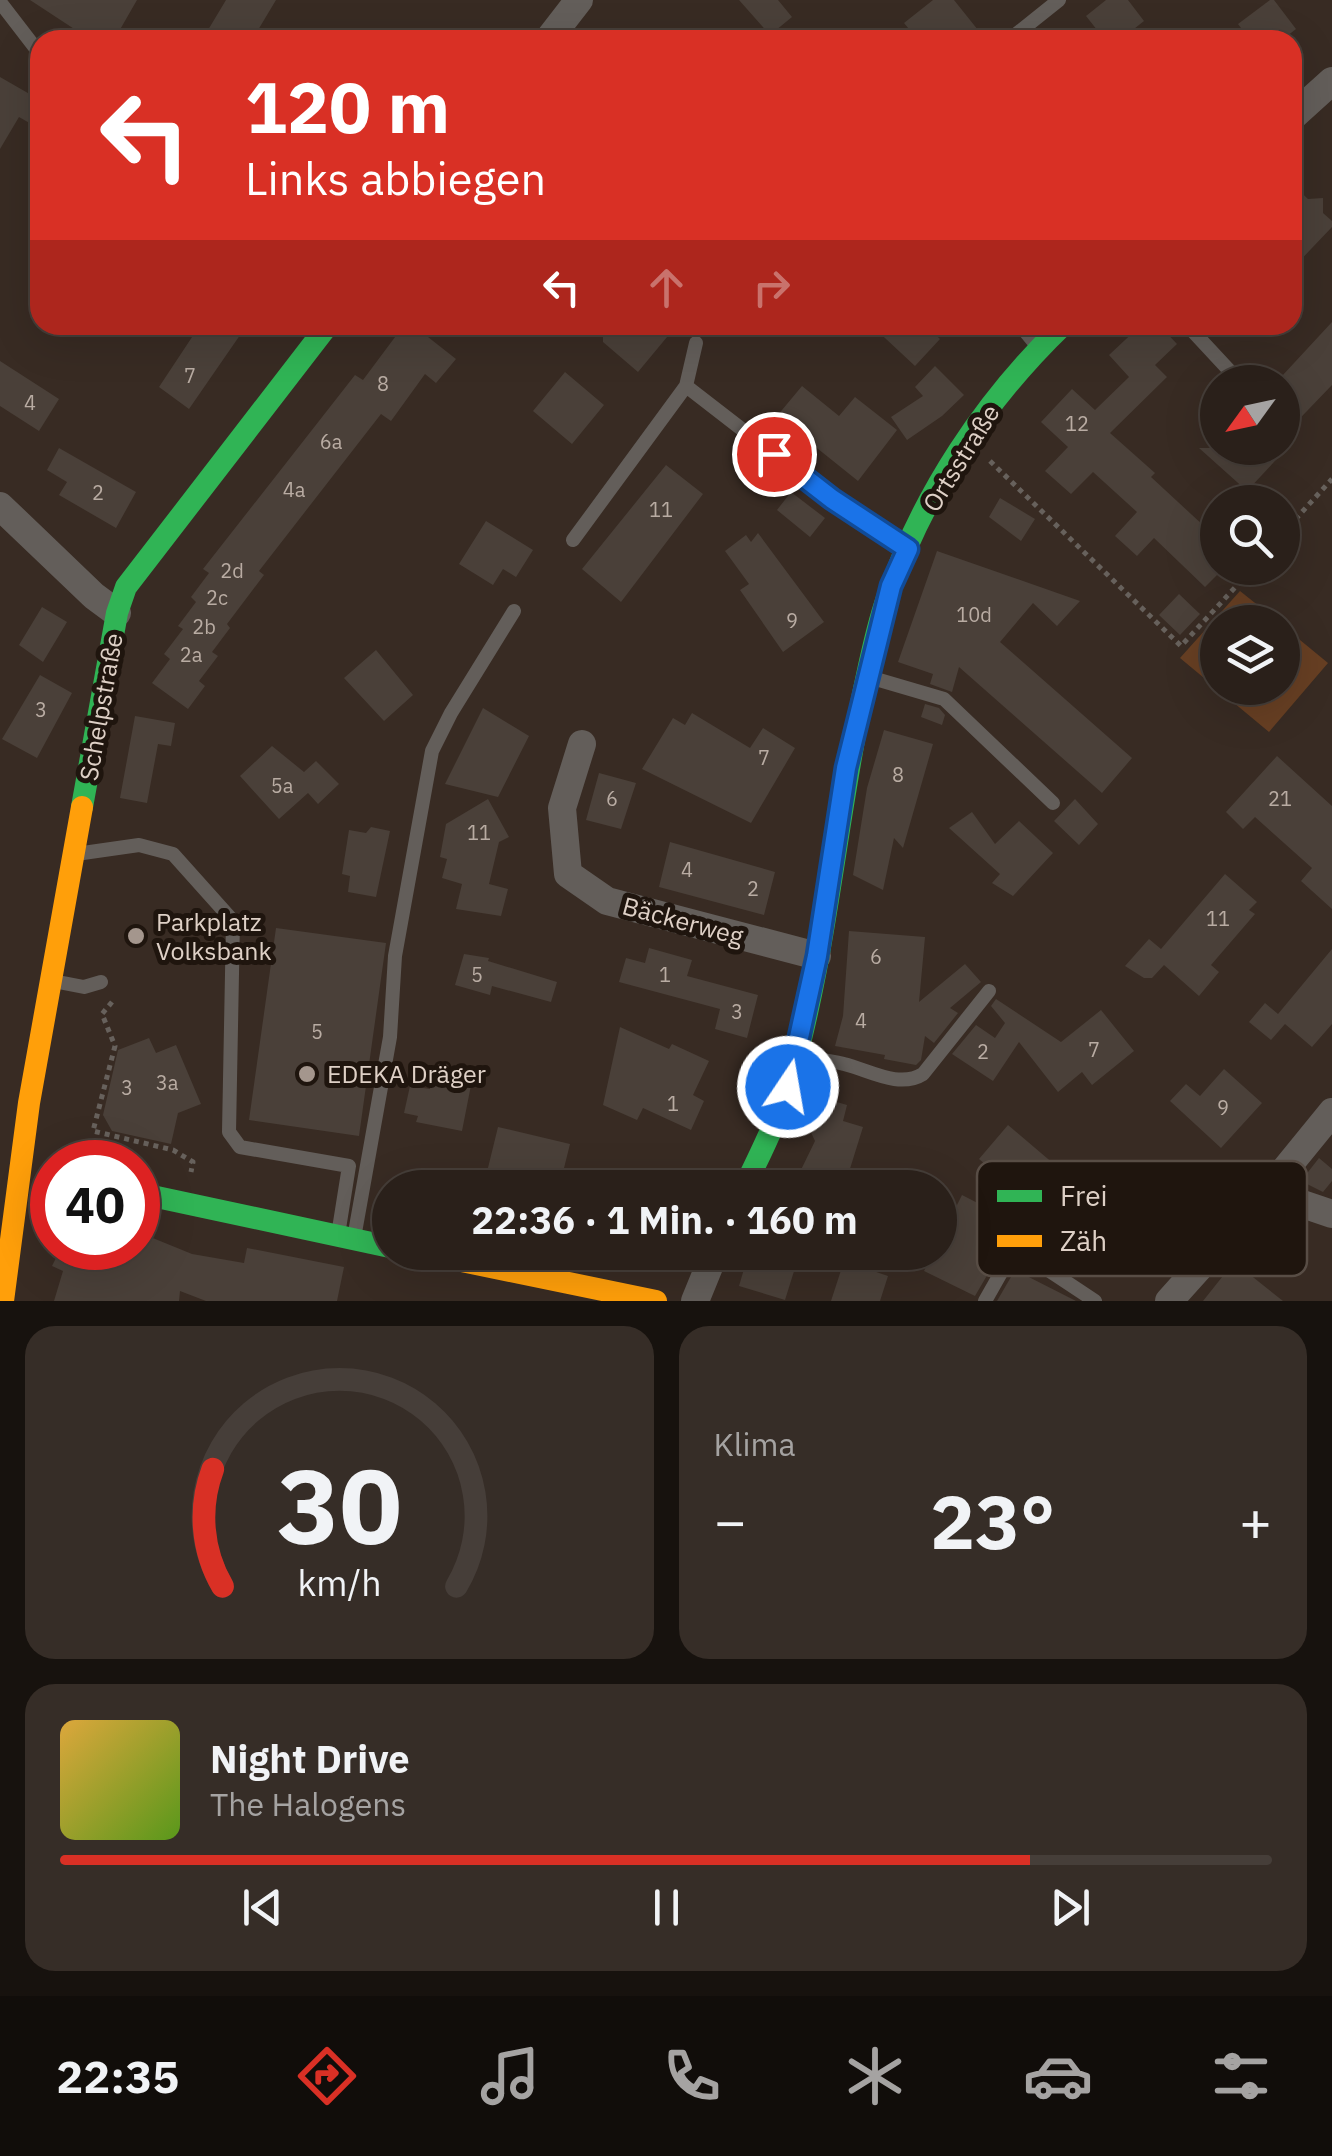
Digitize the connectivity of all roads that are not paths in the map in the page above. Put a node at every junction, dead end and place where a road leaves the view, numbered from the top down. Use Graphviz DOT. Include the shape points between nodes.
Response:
graph roads {
  1 [pos="579,0"];
  2 [pos="1059,0"];
  3 [pos="0,2"];
  4 [pos="556,30"];
  5 [pos="1022,30"];
  6 [pos="30,41"];
  7 [pos="1332,81"];
  8 [pos="1302,108"];
  9 [pos="320,335"];
  10 [pos="1028,335"];
  11 [pos="1051,335"];
  12 [pos="1197,335"];
  13 [pos="696,343"];
  14 [pos="1038,347"];
  15 [pos="1224,365"];
  16 [pos="686,386"];
  17 [pos="0,506"];
  18 [pos="573,540"];
  19 [pos="908,549"];
  20 [pos="514,611"];
  21 [pos="117,613"];
  22 [pos="868,676"];
  23 [pos="582,744"];
  24 [pos="1052,804"];
  25 [pos="76,854"];
  26 [pos="817,956"];
  27 [pos="52,981"];
  28 [pos="101,982"];
  29 [pos="990,991"];
  30 [pos="795,1057"];
  31 [pos="1332,1112"];
  32 [pos="19,1152"];
  33 [pos="1292,1161"];
  34 [pos="752,1170"];
  35 [pos="160,1198"];
  36 [pos="1307,1206"];
  37 [pos="1332,1214"];
  38 [pos="346,1237"];
  39 [pos="372,1243"];
  40 [pos="505,1270"];
  41 [pos="707,1270"];
  42 [pos="999,1276"];
  43 [pos="1058,1276"];
  44 [pos="1191,1276"];
  45 [pos="3,1301"];
  46 [pos="656,1301"];
  47 [pos="694,1301"];
  48 [pos="985,1301"];
  49 [pos="1096,1301"];
  50 [pos="1168,1301"];
  1 -- 4 [label="street"];
  2 -- 5 [label="lane"];
  3 -- 6 [label="lane"];
  7 -- 8 [label="street"];
  9 -- 21 [label="street, Schelpstraße" via="126,587"];
  10 -- 14 [label="lane"];
  11 -- 14 [label="street, Ortsstraße"];
  12 -- 15 [label="lane"];
  13 -- 16 [label="lane"];
  14 -- 19 [label="street, Ortsstraße" via="967,439"];
  16 -- 18 [label="lane"];
  16 -- 19 [label="lane"];
  17 -- 21 [label="street"];
  19 -- 22 [label="street, Ortsstraße" via="891,586"];
  20 -- 38 [label="lane" via="432,751 395,956 390,1037"];
  21 -- 25 [label="street, Schelpstraße"];
  22 -- 24 [label="lane" via="944,699"];
  22 -- 26 [label="street, Ortsstraße" via="846,768"];
  23 -- 26 [label="street, Bäckerweg" via="562,808 568,874 607,902"];
  25 -- 27 [label="street, Schelpstraße"];
  25 -- 38 [label="lane" via="139,844 174,854 233,922 229,1132 240,1147 349,1166"];
  26 -- 30 [label="street, Ortsstraße"];
  27 -- 28 [label="lane" via="84,987"];
  27 -- 32 [label="street, Schelpstraße"];
  29 -- 30 [label="lane" via="912,1080"];
  30 -- 34 [label="street, Ortsstraße"];
  31 -- 33 [label="street"];
  32 -- 45 [label="street, Schelpstraße"];
  35 -- 38 [label="street"];
  36 -- 37 [label="street"];
  38 -- 39 [label="street"];
  40 -- 46 [label="street"];
  41 -- 47 [label="street"];
  42 -- 48 [label="lane"];
  43 -- 49 [label="lane"];
  44 -- 50 [label="street"];
}
